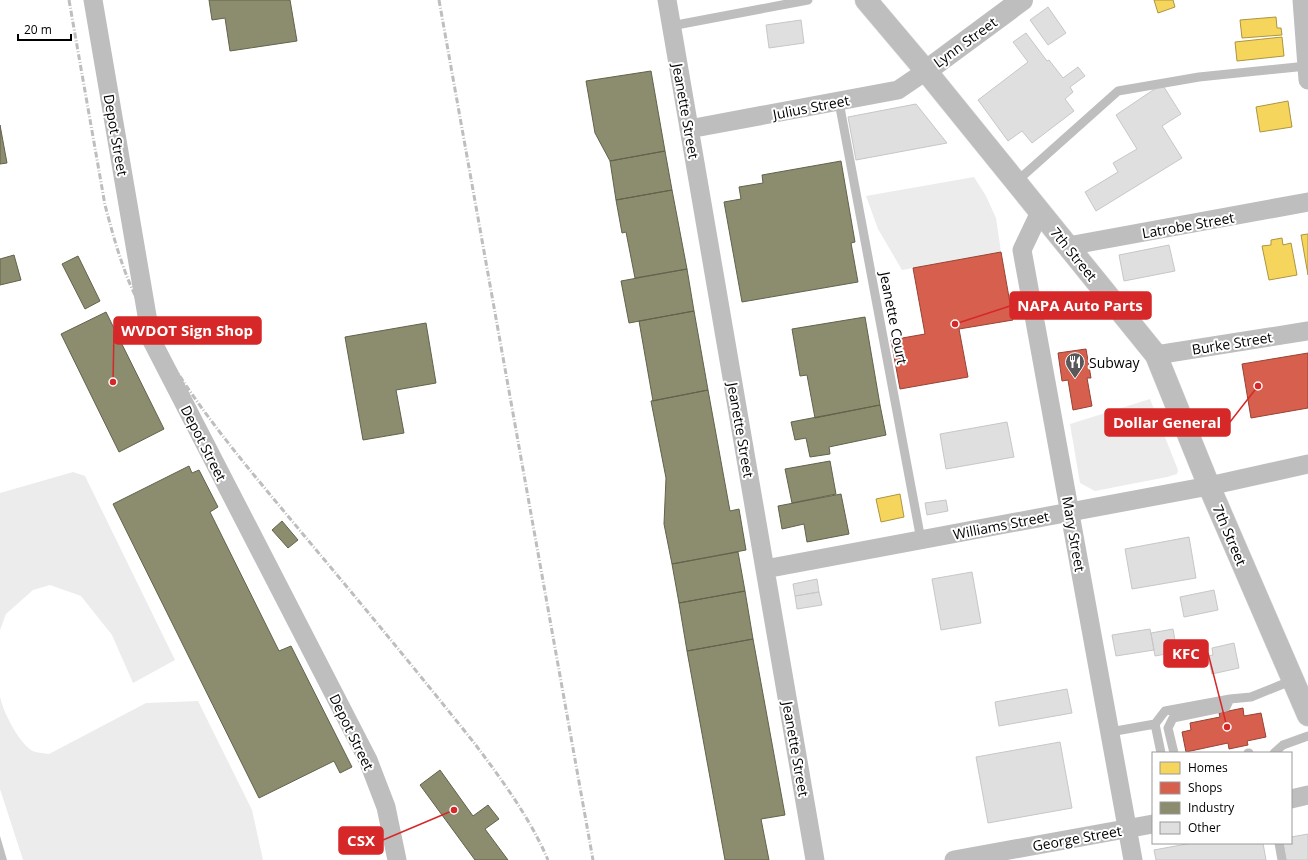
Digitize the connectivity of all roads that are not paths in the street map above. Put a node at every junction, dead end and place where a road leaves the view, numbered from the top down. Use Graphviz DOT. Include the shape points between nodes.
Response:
graph roads {
  1 [pos="93,0"];
  2 [pos="667,0"];
  3 [pos="808,0"];
  4 [pos="866,0"];
  5 [pos="1302,0"];
  6 [pos="1015,2"];
  7 [pos="672,26"];
  8 [pos="1307,46"];
  9 [pos="926,71"];
  10 [pos="1308,73"];
  11 [pos="839,102"];
  12 [pos="689,129"];
  13 [pos="1016,182"];
  14 [pos="1308,202"];
  15 [pos="1040,212"];
  16 [pos="1068,246"];
  17 [pos="1308,331"];
  18 [pos="1156,355"];
  19 [pos="1308,464"];
  20 [pos="1209,486"];
  21 [pos="1070,512"];
  22 [pos="920,540"];
  23 [pos="765,569"];
  24 [pos="1293,680"];
  25 [pos="1230,699"];
  26 [pos="1308,715"];
  27 [pos="1155,724"];
  28 [pos="1110,732"];
  29 [pos="1308,736"];
  30 [pos="1161,752"];
  31 [pos="1174,752"];
  32 [pos="1275,752"];
  33 [pos="1308,795"];
  34 [pos="1292,799"];
  35 [pos="1152,824"];
  36 [pos="1127,829"];
  37 [pos="1279,844"];
  38 [pos="397,860"];
  39 [pos="815,860"];
  40 [pos="954,860"];
  41 [pos="1133,860"];
  42 [pos="1282,860"];
  1 -- 38 [label="street, Depot Street" via="151,339 368,760 386,807"];
  2 -- 7 [label="street, Jeanette Street"];
  3 -- 7 [label="lane"];
  4 -- 9 [label="main road, 7th Street"];
  5 -- 8 [label="street"];
  6 -- 9 [label="main road, Lynn Street"];
  7 -- 12 [label="street, Jeanette Street"];
  8 -- 10 [label="street"];
  9 -- 11 [label="street, Julius Street" via="898,90"];
  9 -- 13 [label="main road, 7th Street"];
  10 -- 13 [label="lane" via="1199,77 1118,90"];
  11 -- 12 [label="street, Julius Street"];
  11 -- 22 [label="lane, Jeanette Court"];
  12 -- 23 [label="street, Jeanette Street"];
  13 -- 15 [label="main road, 7th Street"];
  14 -- 16 [label="street, Latrobe Street"];
  15 -- 16 [label="main road, 7th Street"];
  15 -- 21 [label="street, Mary Street" via="1022,250"];
  16 -- 18 [label="main road, 7th Street"];
  17 -- 18 [label="street, Burke Street"];
  18 -- 20 [label="main road, 7th Street"];
  19 -- 20 [label="street, Williams Street"];
  20 -- 21 [label="street, Williams Street"];
  20 -- 24 [label="main road, 7th Street"];
  21 -- 22 [label="street, Williams Street"];
  21 -- 28 [label="street, Mary Street"];
  22 -- 23 [label="street, Williams Street"];
  23 -- 39 [label="street, Jeanette Street"];
  24 -- 25 [label="lane" via="1252,697"];
  24 -- 26 [label="main road, 7th Street"];
  25 -- 27 [label="lane" via="1165,711"];
  25 -- 31 [label="lane" via="1226,707 1173,718 1168,728"];
  27 -- 28 [label="lane"];
  27 -- 30 [label="lane"];
  28 -- 36 [label="street, Mary Street"];
  29 -- 32 [label="lane" via="1283,745"];
  33 -- 34 [label="street"];
  35 -- 36 [label="street, George Street"];
  36 -- 40 [label="street, George Street"];
  36 -- 41 [label="street, Mary Street"];
  37 -- 42 [label="lane"];
}
